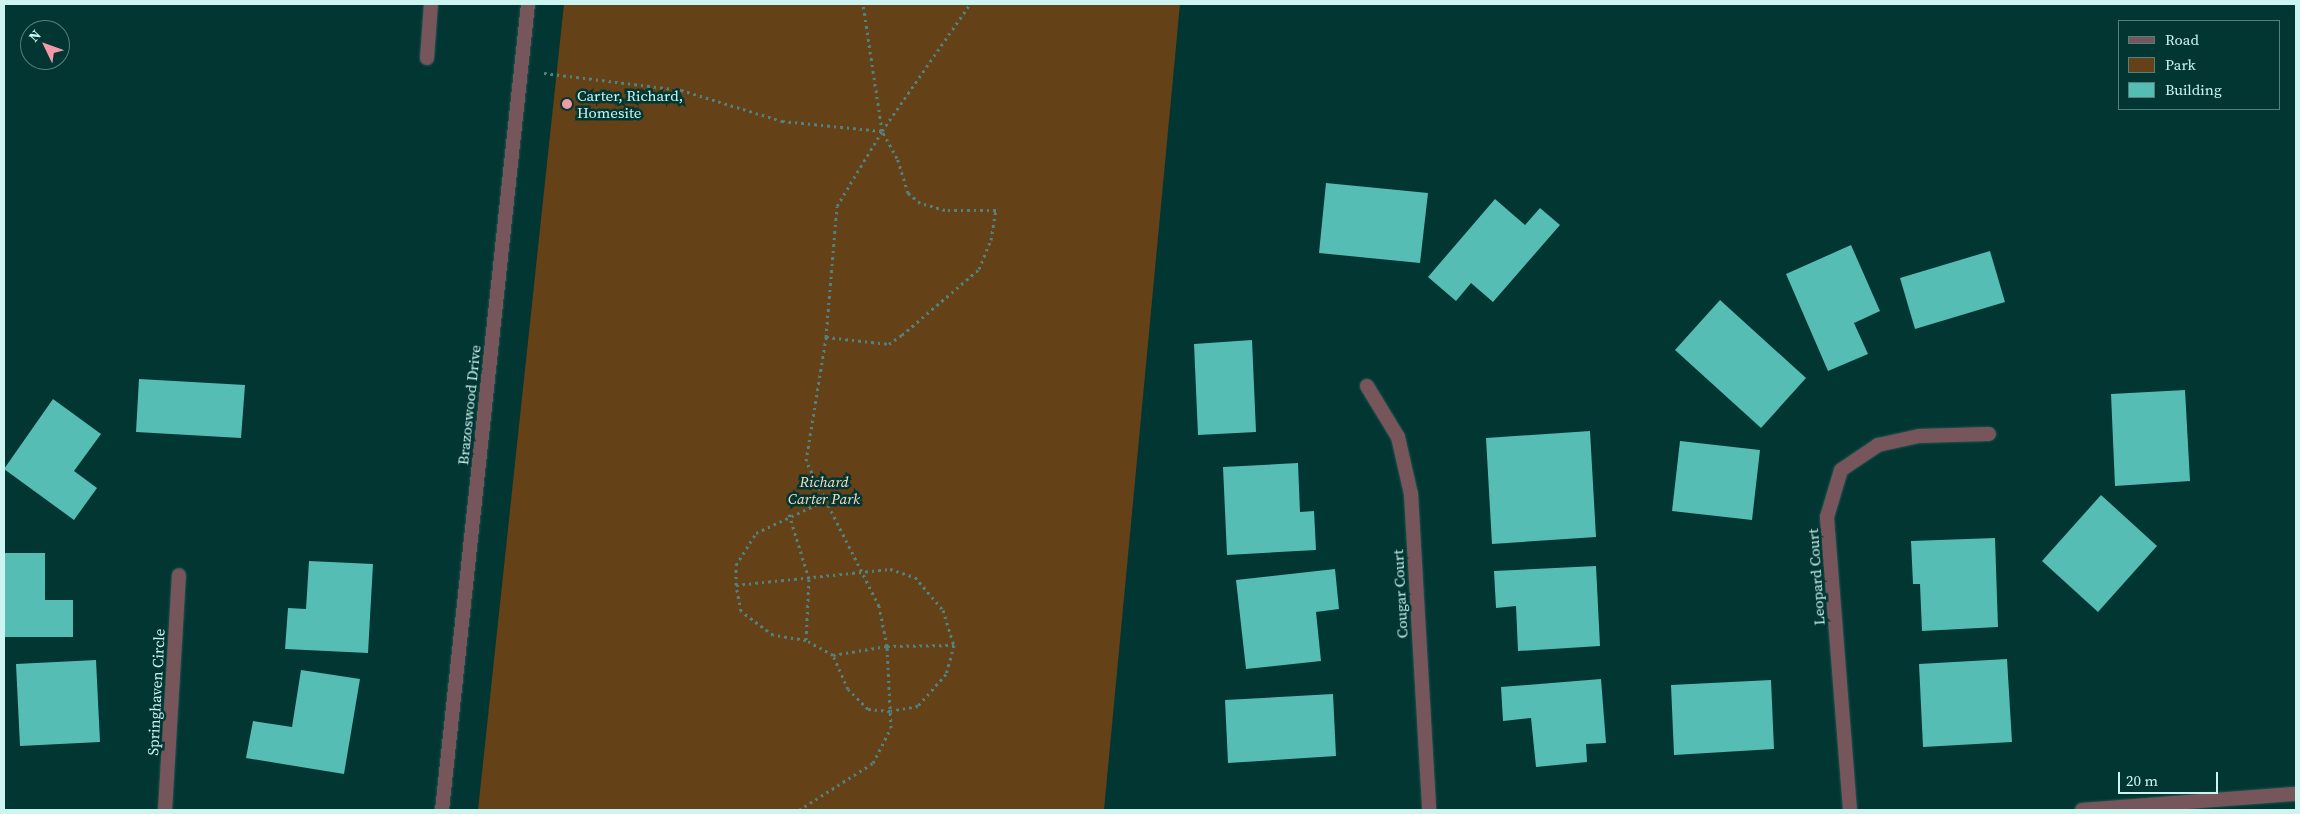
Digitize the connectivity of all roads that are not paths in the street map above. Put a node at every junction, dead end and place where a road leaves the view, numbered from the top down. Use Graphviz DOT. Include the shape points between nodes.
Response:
graph roads {
  1 [pos="431,4"];
  2 [pos="528,4"];
  3 [pos="427,58"];
  4 [pos="1367,386"];
  5 [pos="1990,434"];
  6 [pos="179,575"];
  7 [pos="2296,794"];
  8 [pos="165,810"];
  9 [pos="442,810"];
  10 [pos="1429,810"];
  11 [pos="1850,810"];
  12 [pos="2082,810"];
  1 -- 3 [label="street"];
  2 -- 9 [label="street, Brazoswood Drive"];
  4 -- 10 [label="street, Cougar Court" via="1398,437 1411,494"];
  5 -- 11 [label="street, Leopard Court" via="1919,436 1878,445 1842,470 1827,517"];
  6 -- 8 [label="street, Springhaven Circle"];
  7 -- 12 [label="street"];
}
